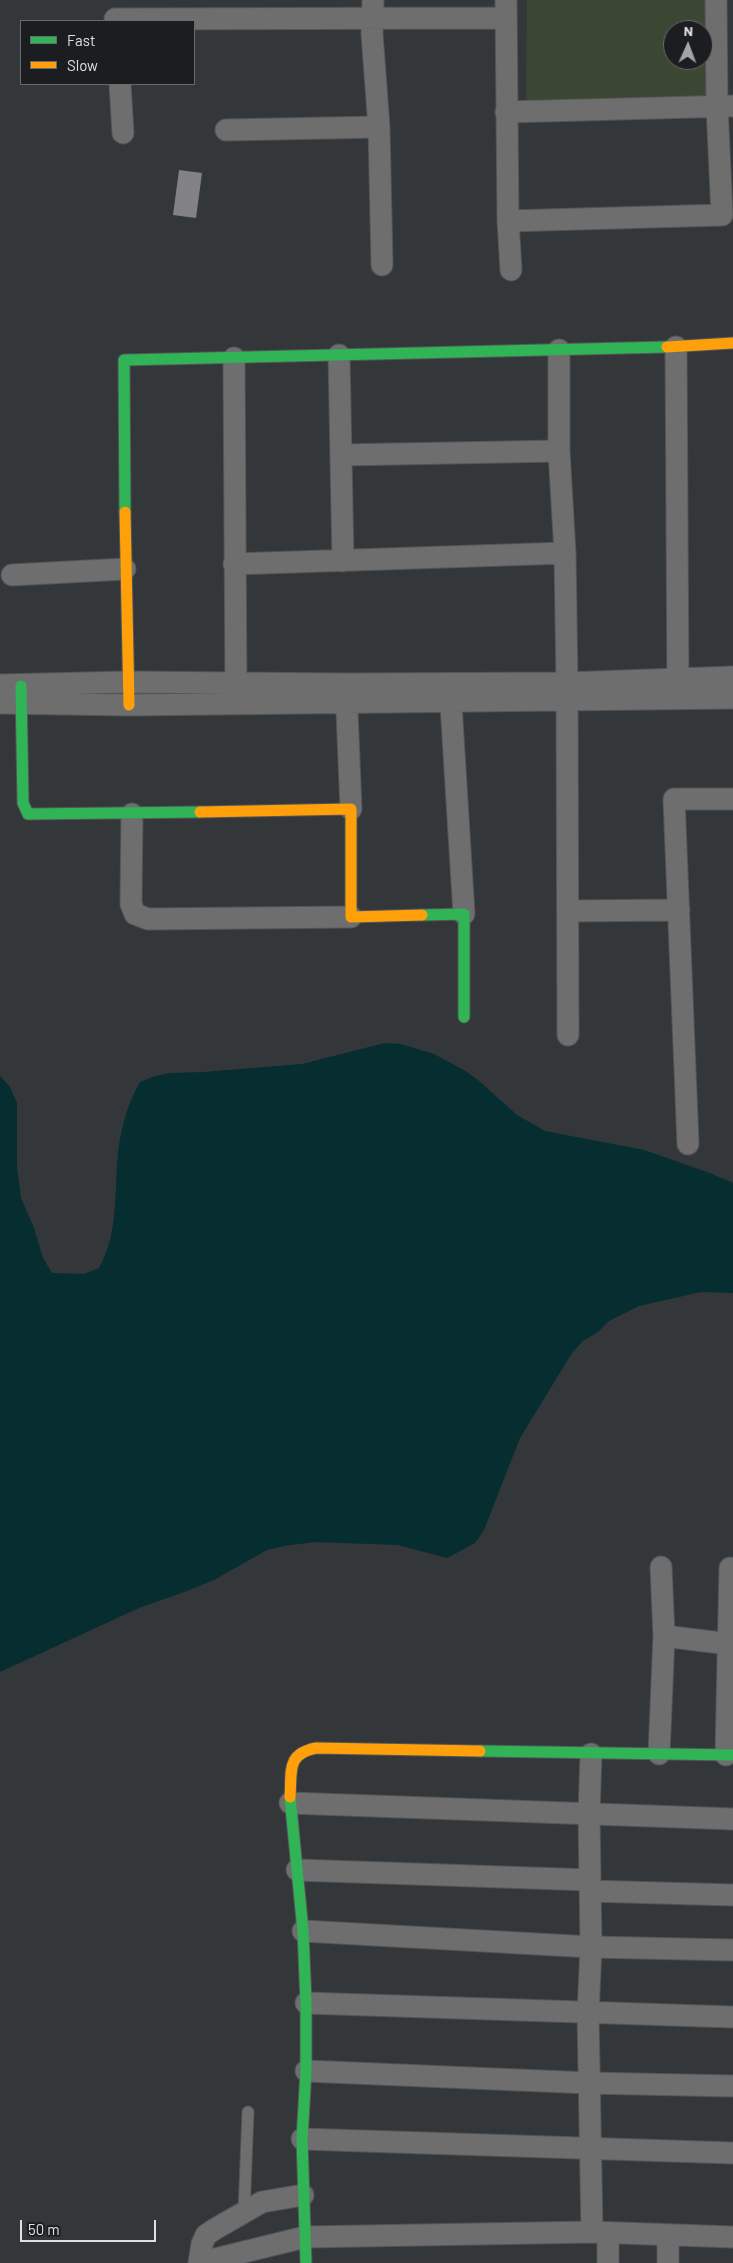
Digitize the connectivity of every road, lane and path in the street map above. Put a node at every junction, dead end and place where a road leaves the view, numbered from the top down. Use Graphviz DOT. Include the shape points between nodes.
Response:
graph roads {
  1 [pos="716,0"];
  2 [pos="373,9"];
  3 [pos="506,9"];
  4 [pos="116,14"];
  5 [pos="120,85"];
  6 [pos="725,106"];
  7 [pos="506,112"];
  8 [pos="379,127"];
  9 [pos="226,130"];
  10 [pos="123,134"];
  11 [pos="508,221"];
  12 [pos="382,266"];
  13 [pos="511,270"];
  14 [pos="733,343"];
  15 [pos="676,347"];
  16 [pos="559,350"];
  17 [pos="339,355"];
  18 [pos="234,358"];
  19 [pos="559,451"];
  20 [pos="341,455"];
  21 [pos="565,553"];
  22 [pos="343,561"];
  23 [pos="234,564"];
  24 [pos="125,568"];
  25 [pos="12,574"];
  26 [pos="733,677"];
  27 [pos="127,682"];
  28 [pos="0,685"];
  29 [pos="678,689"];
  30 [pos="236,692"];
  31 [pos="450,692"];
  32 [pos="567,692"];
  33 [pos="347,693"];
  34 [pos="22,695"];
  35 [pos="733,698"];
  36 [pos="0,703"];
  37 [pos="129,705"];
  38 [pos="733,799"];
  39 [pos="351,809"];
  40 [pos="132,814"];
  41 [pos="678,910"];
  42 [pos="568,911"];
  43 [pos="464,914"];
  44 [pos="351,918"];
  45 [pos="464,1017"];
  46 [pos="568,1035"];
  47 [pos="688,1144"];
  48 [pos="661,1567"];
  49 [pos="730,1568"];
  50 [pos="664,1636"];
  51 [pos="728,1644"];
  52 [pos="730,1668"];
  53 [pos="591,1754"];
  54 [pos="659,1754"];
  55 [pos="730,1755"];
  56 [pos="290,1803"];
  57 [pos="589,1814"];
  58 [pos="733,1819"];
  59 [pos="297,1870"];
  60 [pos="590,1886"];
  61 [pos="733,1895"];
  62 [pos="303,1931"];
  63 [pos="591,1947"];
  64 [pos="733,1950"];
  65 [pos="306,2003"];
  66 [pos="588,2014"];
  67 [pos="733,2017"];
  68 [pos="306,2071"];
  69 [pos="589,2083"];
  70 [pos="733,2086"];
  71 [pos="248,2112"];
  72 [pos="302,2140"];
  73 [pos="591,2149"];
  74 [pos="733,2153"];
  75 [pos="303,2195"];
  76 [pos="244,2213"];
  77 [pos="600,2233"];
  78 [pos="668,2235"];
  79 [pos="305,2236"];
  80 [pos="733,2237"];
  81 [pos="306,2263"];
  82 [pos="608,2263"];
  83 [pos="668,2263"];
  1 -- 6 [label="street"];
  2 -- 3 [label="street"];
  2 -- 4 [label="street"];
  2 -- 8 [label="street"];
  3 -- 7 [label="street"];
  5 -- 10 [label="street"];
  6 -- 7 [label="street"];
  6 -- 11 [label="street" via="722,215"];
  7 -- 11 [label="street"];
  8 -- 9 [label="street"];
  8 -- 12 [label="street"];
  11 -- 13 [label="street"];
  14 -- 15 [label="street"];
  15 -- 16 [label="street"];
  15 -- 29 [label="street"];
  16 -- 17 [label="street"];
  16 -- 19 [label="street"];
  17 -- 18 [label="street"];
  17 -- 20 [label="street"];
  18 -- 23 [label="street"];
  18 -- 24 [label="street" via="124,360"];
  19 -- 20 [label="street"];
  19 -- 21 [label="street"];
  20 -- 22 [label="street"];
  21 -- 22 [label="street"];
  21 -- 32 [label="street"];
  22 -- 23 [label="street"];
  23 -- 30 [label="street"];
  24 -- 25 [label="street"];
  24 -- 27 [label="street"];
  26 -- 29 [label="street"];
  27 -- 30 [label="street"];
  27 -- 34 [label="street"];
  27 -- 37 [label="street"];
  28 -- 34 [label="street"];
  29 -- 32 [label="street"];
  29 -- 35 [label="street"];
  30 -- 33 [label="street"];
  30 -- 37 [label="street"];
  31 -- 32 [label="street"];
  31 -- 33 [label="street"];
  31 -- 43 [label="street"];
  32 -- 42 [label="street"];
  33 -- 39 [label="street"];
  34 -- 36 [label="street"];
  34 -- 37 [label="street"];
  34 -- 40 [label="street" via="23,803 28,814"];
  38 -- 41 [label="street" via="674,798"];
  39 -- 40 [label="street"];
  39 -- 44 [label="street"];
  40 -- 44 [label="street" via="131,904 135,914 148,920"];
  41 -- 42 [label="street"];
  41 -- 47 [label="street"];
  42 -- 46 [label="street"];
  43 -- 44 [label="street"];
  43 -- 45 [label="street"];
  48 -- 50 [label="street"];
  49 -- 51 [label="street"];
  50 -- 51 [label="street"];
  50 -- 54 [label="street"];
  51 -- 52 [label="street"];
  52 -- 55 [label="street"];
  53 -- 54 [label="street"];
  53 -- 56 [label="street" via="316,1748 302,1751 295,1757"];
  53 -- 57 [label="street"];
  54 -- 55 [label="street"];
  56 -- 57 [label="street"];
  56 -- 59 [label="street"];
  57 -- 58 [label="street"];
  57 -- 60 [label="street"];
  59 -- 60 [label="street"];
  59 -- 62 [label="street"];
  60 -- 61 [label="street"];
  60 -- 63 [label="street"];
  62 -- 63 [label="street"];
  62 -- 65 [label="street"];
  63 -- 64 [label="street"];
  63 -- 66 [label="street"];
  65 -- 66 [label="street"];
  65 -- 68 [label="street"];
  66 -- 67 [label="street"];
  66 -- 69 [label="street"];
  68 -- 69 [label="street"];
  68 -- 72 [label="street"];
  69 -- 70 [label="street"];
  69 -- 73 [label="street"];
  71 -- 76 [label="lane"];
  72 -- 73 [label="street"];
  72 -- 75 [label="street"];
  73 -- 74 [label="street"];
  73 -- 77 [label="street"];
  75 -- 76 [label="street" via="262,2202"];
  75 -- 79 [label="street"];
  76 -- 79 [label="street" via="206,2235 199,2263"];
  77 -- 78 [label="street"];
  77 -- 79 [label="street"];
  77 -- 82 [label="street"];
  78 -- 80 [label="street"];
  78 -- 83 [label="street"];
  79 -- 81 [label="street"];
}
